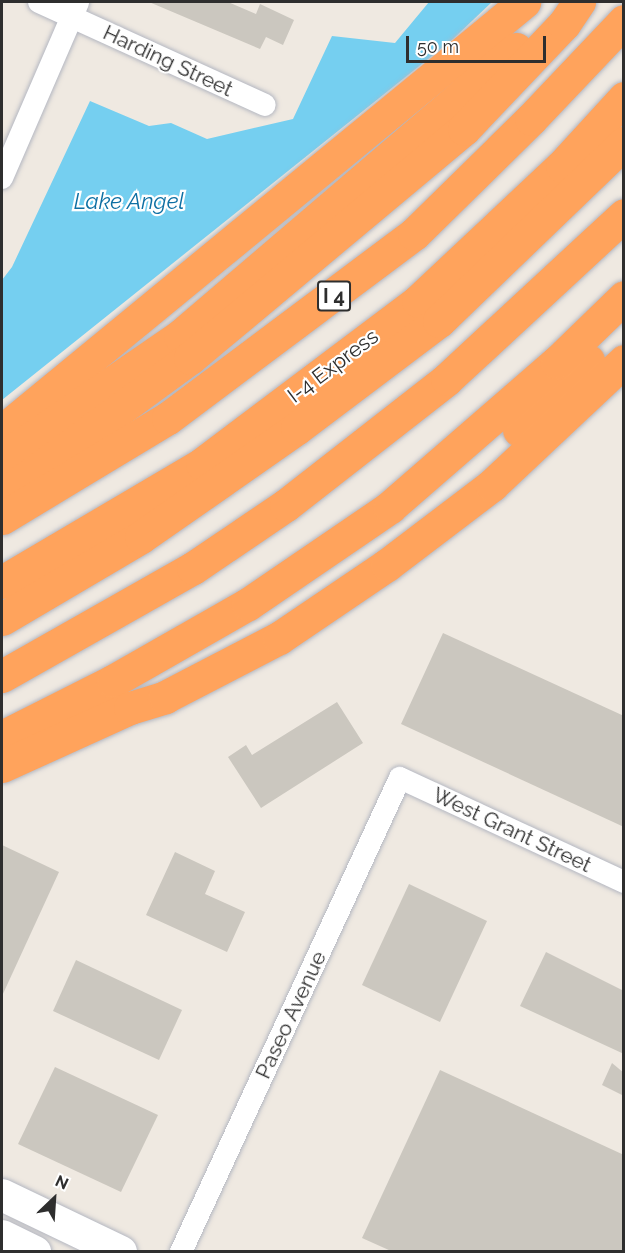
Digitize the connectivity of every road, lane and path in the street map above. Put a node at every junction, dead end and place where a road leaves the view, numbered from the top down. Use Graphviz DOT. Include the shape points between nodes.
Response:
graph roads {
  1 [pos="39,2"];
  2 [pos="524,2"];
  3 [pos="564,2"];
  4 [pos="579,2"];
  5 [pos="75,9"];
  6 [pos="624,21"];
  7 [pos="624,98"];
  8 [pos="265,105"];
  9 [pos="624,143"];
  10 [pos="2,178"];
  11 [pos="624,215"];
  12 [pos="624,297"];
  13 [pos="624,315"];
  14 [pos="624,361"];
  15 [pos="2,431"];
  16 [pos="2,458"];
  17 [pos="2,495"];
  18 [pos="2,518"];
  19 [pos="2,582"];
  20 [pos="2,619"];
  21 [pos="2,676"];
  22 [pos="130,708"];
  23 [pos="2,737"];
  24 [pos="2,766"];
  25 [pos="400,778"];
  26 [pos="624,882"];
  27 [pos="2,1195"];
  28 [pos="2,1236"];
  29 [pos="35,1251"];
  30 [pos="121,1251"];
  31 [pos="181,1251"];
  1 -- 5 [label="street, Harding Street"];
  2 -- 15 [label="highway"];
  3 -- 16 [label="highway" via="435,120 180,336"];
  4 -- 17 [label="highway" via="505,89 406,178 190,358"];
  5 -- 8 [label="street, Harding Street"];
  5 -- 10 [label="street"];
  6 -- 18 [label="highway, I 4" via="414,234 168,418"];
  7 -- 19 [label="highway, I-4 Express" via="562,166 418,301 202,464"];
  9 -- 20 [label="highway, I-4 Express" via="439,321 297,429 141,537"];
  11 -- 21 [label="highway" via="447,379 286,505 193,568"];
  12 -- 23 [label="highway" via="558,362 390,507 248,604 113,681"];
  13 -- 22 [label="highway" via="570,380 472,475 294,610 157,688"];
  14 -- 22 [label="highway" via="492,484 387,565 279,638 165,697"];
  22 -- 24 [label="highway"];
  25 -- 26 [label="street, West Grant Street"];
  25 -- 31 [label="street, Paseo Avenue"];
  27 -- 30 [label="main road"];
  28 -- 29 [label="main road"];
}
